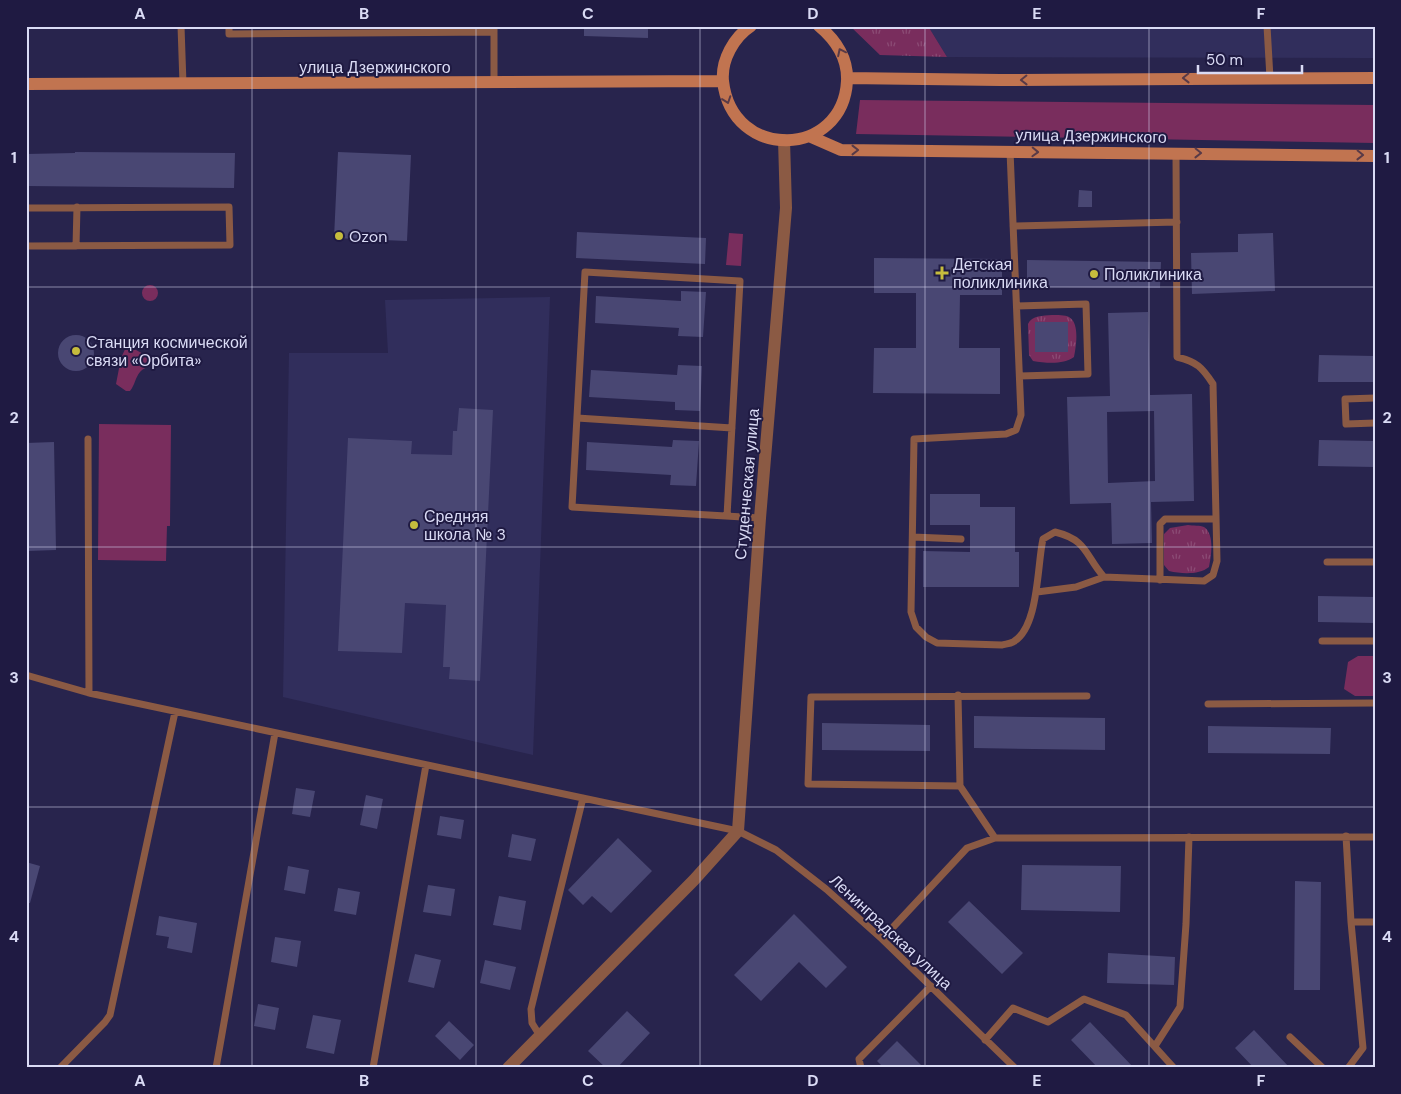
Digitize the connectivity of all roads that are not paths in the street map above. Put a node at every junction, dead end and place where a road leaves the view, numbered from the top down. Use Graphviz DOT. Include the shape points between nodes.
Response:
graph roads {
  1 [pos="182,26"];
  2 [pos="229,26"];
  3 [pos="751,26"];
  4 [pos="819,26"];
  5 [pos="1267,26"];
  6 [pos="359,29"];
  7 [pos="494,29"];
  8 [pos="847,78"];
  9 [pos="1270,78"];
  10 [pos="1375,78"];
  11 [pos="723,81"];
  12 [pos="494,83"];
  13 [pos="26,84"];
  14 [pos="183,84"];
  15 [pos="809,136"];
  16 [pos="784,140"];
  17 [pos="1010,151"];
  18 [pos="1176,153"];
  19 [pos="1375,156"];
  20 [pos="77,207"];
  21 [pos="26,208"];
  22 [pos="1177,222"];
  23 [pos="1013,226"];
  24 [pos="26,246"];
  25 [pos="76,246"];
  26 [pos="1017,306"];
  27 [pos="1020,376"];
  28 [pos="1375,398"];
  29 [pos="577,418"];
  30 [pos="1375,424"];
  31 [pos="732,428"];
  32 [pos="88,439"];
  33 [pos="727,516"];
  34 [pos="760,518"];
  35 [pos="1216,519"];
  36 [pos="913,537"];
  37 [pos="961,539"];
  38 [pos="1327,562"];
  39 [pos="1375,562"];
  40 [pos="1104,577"];
  41 [pos="1160,580"];
  42 [pos="1036,592"];
  43 [pos="1322,641"];
  44 [pos="1375,641"];
  45 [pos="26,675"];
  46 [pos="89,693"];
  47 [pos="958,695"];
  48 [pos="1087,696"];
  49 [pos="1375,703"];
  50 [pos="1208,704"];
  51 [pos="175,712"];
  52 [pos="275,733"];
  53 [pos="426,765"];
  54 [pos="960,786"];
  55 [pos="583,798"];
  56 [pos="738,831"];
  57 [pos="1346,836"];
  58 [pos="1189,837"];
  59 [pos="1375,837"];
  60 [pos="996,838"];
  61 [pos="1351,922"];
  62 [pos="1375,922"];
  63 [pos="882,939"];
  64 [pos="931,986"];
  65 [pos="540,1036"];
  66 [pos="1290,1037"];
  67 [pos="985,1040"];
  68 [pos="1155,1046"];
  69 [pos="60,1068"];
  70 [pos="216,1068"];
  71 [pos="373,1068"];
  72 [pos="508,1068"];
  73 [pos="861,1068"];
  74 [pos="1015,1068"];
  75 [pos="1174,1068"];
  76 [pos="1323,1068"];
  77 [pos="1348,1068"];
  1 -- 14 [label="lane"];
  2 -- 6 [label="lane" via="229,34"];
  3 -- 11 [label="street" via="735,41 726,57"];
  8 -- 4 [label="street, one-way" via="843,53"];
  5 -- 9 [label="lane"];
  6 -- 7 [label="lane"];
  7 -- 12 [label="lane"];
  9 -- 8 [label="street, one-way"];
  8 -- 15 [label="street" via="839,110 827,126"];
  9 -- 10 [label="street"];
  11 -- 12 [label="street, улица Дзержинского"];
  11 -- 16 [label="street, one-way" via="730,108 748,129 774,140"];
  12 -- 14 [label="street, улица Дзержинского"];
  13 -- 14 [label="street, улица Дзержинского"];
  15 -- 16 [label="street"];
  15 -- 17 [label="street, улица Дзержинского, one-way" via="841,150"];
  16 -- 34 [label="street, Студенческая улица" via="786,208"];
  17 -- 18 [label="street, улица Дзержинского, one-way"];
  17 -- 23 [label="lane"];
  18 -- 19 [label="street, улица Дзержинского, one-way"];
  18 -- 22 [label="lane"];
  20 -- 21 [label="lane"];
  20 -- 25 [label="lane"];
  20 -- 25 [label="lane" via="229,207 230,245"];
  22 -- 23 [label="lane"];
  22 -- 35 [label="lane" via="1178,357 1204,369 1213,384"];
  23 -- 26 [label="lane"];
  24 -- 25 [label="lane"];
  26 -- 27 [label="lane"];
  26 -- 27 [label="lane" via="1086,304 1088,374"];
  27 -- 36 [label="lane" via="1021,415 1016,430 1006,434 914,439"];
  28 -- 30 [label="lane" via="1345,399 1346,424"];
  29 -- 31 [label="lane"];
  29 -- 31 [label="lane" via="585,272 740,281"];
  29 -- 33 [label="lane" via="572,507"];
  31 -- 33 [label="lane"];
  32 -- 46 [label="lane"];
  33 -- 34 [label="lane"];
  34 -- 56 [label="street, Студенческая улица"];
  35 -- 41 [label="lane" via="1217,561 1213,575 1204,581"];
  35 -- 41 [label="lane" via="1166,519 1160,524"];
  36 -- 37 [label="lane"];
  36 -- 42 [label="lane" via="911,612 916,627 937,643 1012,643 1022,636"];
  38 -- 39 [label="lane"];
  40 -- 41 [label="lane"];
  40 -- 42 [label="lane" via="1076,587"];
  40 -- 42 [label="lane" via="1079,542 1055,532 1043,539"];
  43 -- 44 [label="lane"];
  45 -- 46 [label="lane, Ленинградская улица"];
  46 -- 51 [label="lane, Ленинградская улица"];
  47 -- 48 [label="lane"];
  47 -- 54 [label="lane"];
  47 -- 54 [label="lane" via="811,697 808,784"];
  49 -- 50 [label="lane"];
  51 -- 52 [label="lane, Ленинградская улица"];
  51 -- 69 [label="lane" via="110,1015"];
  52 -- 53 [label="lane, Ленинградская улица"];
  52 -- 70 [label="lane"];
  53 -- 55 [label="lane, Ленинградская улица"];
  53 -- 71 [label="lane"];
  54 -- 60 [label="lane"];
  55 -- 56 [label="lane, Ленинградская улица"];
  55 -- 65 [label="lane" via="531,1009 532,1023"];
  56 -- 63 [label="lane, Ленинградская улица" via="776,850"];
  56 -- 65 [label="street"];
  57 -- 58 [label="lane"];
  57 -- 59 [label="lane"];
  57 -- 61 [label="lane"];
  58 -- 60 [label="lane"];
  58 -- 68 [label="lane" via="1180,1007"];
  60 -- 63 [label="lane" via="967,848"];
  61 -- 62 [label="lane"];
  61 -- 77 [label="lane" via="1363,1048"];
  63 -- 64 [label="lane, Ленинградская улица"];
  64 -- 67 [label="lane, Ленинградская улица"];
  64 -- 73 [label="lane" via="859,1059"];
  65 -- 72 [label="street"];
  66 -- 76 [label="lane"];
  67 -- 68 [label="lane" via="1013,1008 1048,1022 1084,1000 1126,1015"];
  67 -- 74 [label="lane, Ленинградская улица"];
  68 -- 75 [label="lane"];
}
